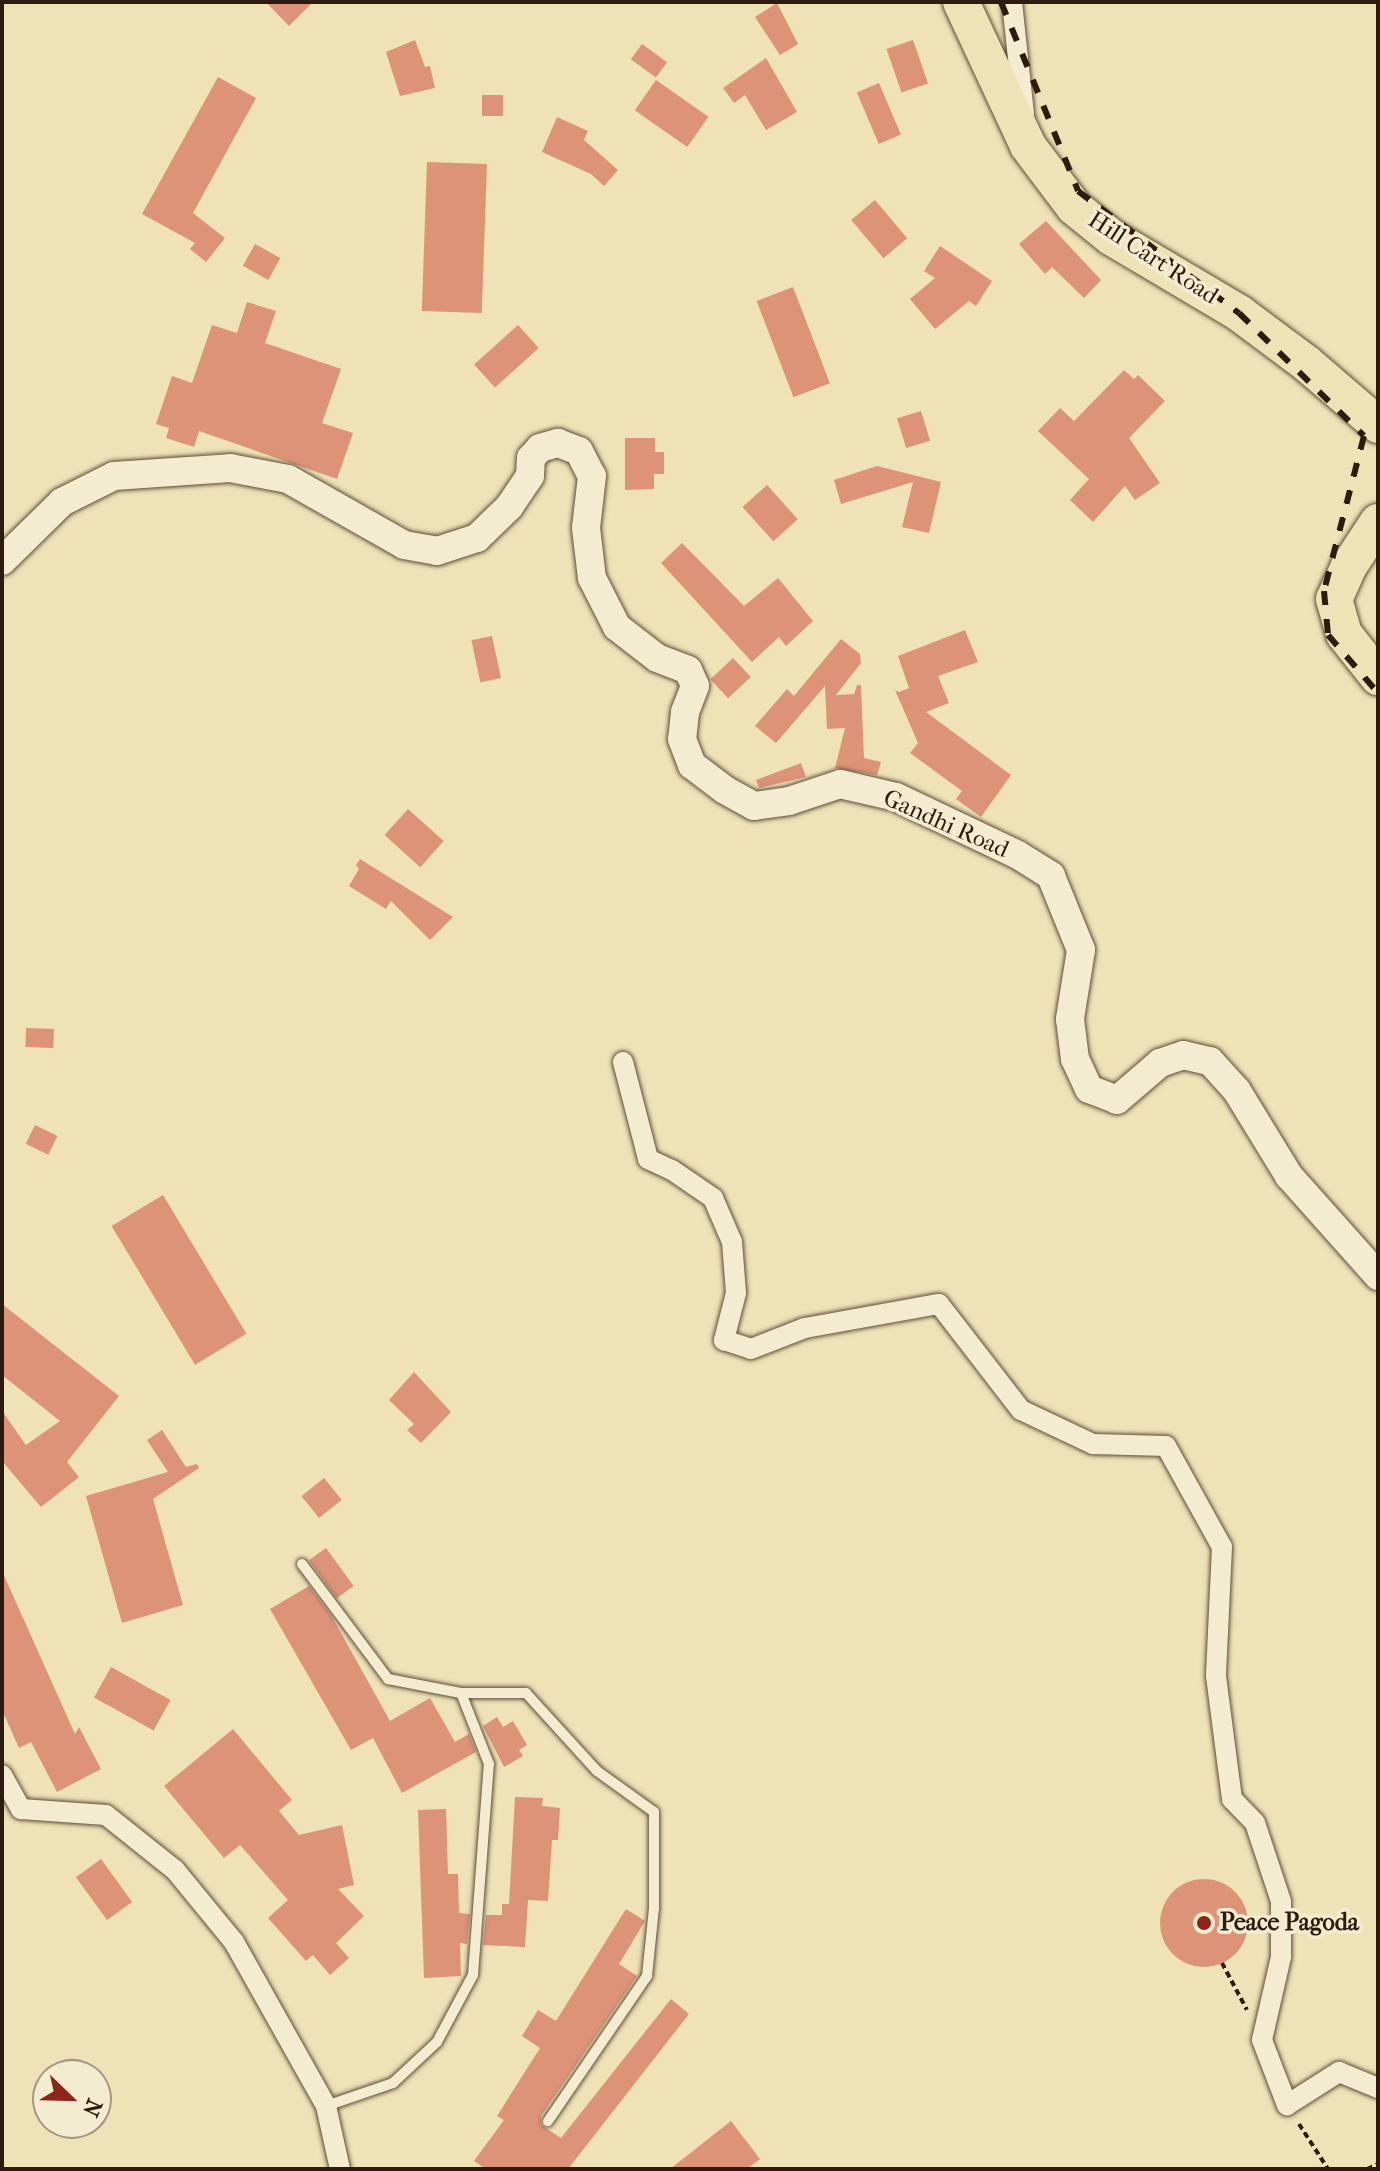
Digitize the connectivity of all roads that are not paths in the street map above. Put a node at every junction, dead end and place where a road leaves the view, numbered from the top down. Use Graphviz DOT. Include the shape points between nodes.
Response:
graph roads {
  1 [pos="961,2"];
  2 [pos="1012,2"];
  3 [pos="1028,146"];
  4 [pos="1378,425"];
  5 [pos="1378,522"];
  6 [pos="2,561"];
  7 [pos="1378,677"];
  8 [pos="623,1062"];
  9 [pos="1378,1276"];
  10 [pos="302,1564"];
  11 [pos="461,1693"];
  12 [pos="2,1775"];
  13 [pos="1378,2088"];
  14 [pos="326,2106"];
  15 [pos="548,2121"];
  16 [pos="340,2169"];
  1 -- 3 [label="highway, Hill Cart Road"];
  2 -- 3 [label="street"];
  3 -- 4 [label="highway, Hill Cart Road" via="1074,207 1111,237 1239,313"];
  5 -- 7 [label="highway" via="1334,599 1344,634"];
  6 -- 9 [label="main road, Gandhi Road" via="62,502 114,476 230,468 288,479 404,545 437,551 477,538 509,507 530,476 531,458 540,448 558,443 579,451 592,476 586,528 592,578 617,627 657,658 688,670 695,686 682,739 692,765 754,806 840,784 896,797 1051,876 1081,950 1070,1019 1075,1059 1089,1089 1117,1100 1160,1063 1183,1055 1210,1061 1237,1091 1289,1176"];
  8 -- 13 [label="street" via="648,1159 713,1198 732,1242 736,1293 724,1340 751,1349 805,1328 939,1304 1021,1410 1093,1444 1166,1446 1222,1547 1216,1676 1232,1799 1255,1823 1281,1901 1281,1957 1262,2040 1287,2105 1339,2072"];
  10 -- 11 [label="lane" via="388,1679"];
  11 -- 14 [label="lane" via="489,1764 473,1975 437,2042 393,2083"];
  11 -- 15 [label="lane" via="526,1693 597,1771 654,1812 654,1908 647,1976"];
  12 -- 14 [label="street" via="21,1809 106,1815 175,1870 234,1942"];
  14 -- 16 [label="street"];
}
